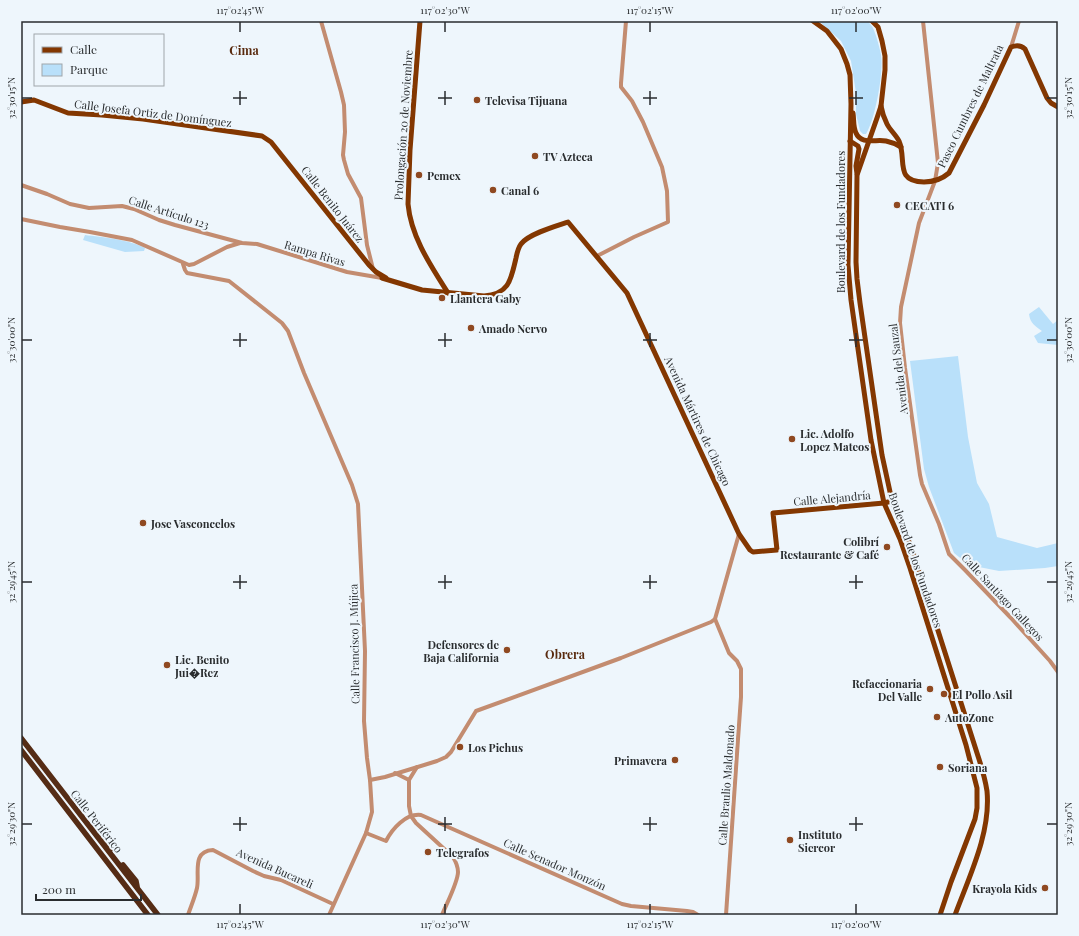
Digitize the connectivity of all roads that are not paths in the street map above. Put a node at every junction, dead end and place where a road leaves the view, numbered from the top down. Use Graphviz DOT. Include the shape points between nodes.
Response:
graph roads {
  1 [pos="321,21"];
  2 [pos="420,21"];
  3 [pos="626,21"];
  4 [pos="813,21"];
  5 [pos="872,21"];
  6 [pos="923,21"];
  7 [pos="1019,21"];
  8 [pos="1011,47"];
  9 [pos="21,102"];
  10 [pos="851,104"];
  11 [pos="881,106"];
  12 [pos="1058,107"];
  13 [pos="262,136"];
  14 [pos="850,141"];
  15 [pos="869,141"];
  16 [pos="901,147"];
  17 [pos="857,176"];
  18 [pos="935,181"];
  19 [pos="21,186"];
  20 [pos="21,219"];
  21 [pos="568,222"];
  22 [pos="242,243"];
  23 [pos="597,256"];
  24 [pos="183,264"];
  25 [pos="373,270"];
  26 [pos="382,278"];
  27 [pos="391,281"];
  28 [pos="448,293"];
  29 [pos="851,300"];
  30 [pos="862,315"];
  31 [pos="892,501"];
  32 [pos="884,503"];
  33 [pos="739,534"];
  34 [pos="777,550"];
  35 [pos="949,554"];
  36 [pos="715,619"];
  37 [pos="1058,672"];
  38 [pos="21,738"];
  39 [pos="21,750"];
  40 [pos="418,766"];
  41 [pos="395,773"];
  42 [pos="370,780"];
  43 [pos="409,780"];
  44 [pos="411,816"];
  45 [pos="366,834"];
  46 [pos="333,904"];
  47 [pos="148,915"];
  48 [pos="158,915"];
  49 [pos="188,915"];
  50 [pos="329,915"];
  51 [pos="442,915"];
  52 [pos="698,915"];
  53 [pos="726,915"];
  54 [pos="940,915"];
  55 [pos="955,915"];
  1 -- 25 [label="street" via="344,105 344,160 348,174 361,198"];
  2 -- 28 [label="main road, Prolongación 20 de Noviembre" via="408,211 420,245"];
  3 -- 23 [label="street" via="621,87 643,122 662,167 667,191 668,222"];
  4 -- 10 [label="main road, Boulevard de los Fundadores" via="827,32 841,49 850,75"];
  5 -- 11 [label="main road, Boulevard de los Fundadores" via="878,27 885,56"];
  6 -- 18 [label="street, Avenida del Sauzal" via="938,164"];
  7 -- 8 [label="street, Paseo Cumbres de Maltrata"];
  8 -- 12 [label="main road" via="1016,45 1025,49 1047,98"];
  8 -- 18 [label="main road, Paseo Cumbres de Maltrata" via="949,173"];
  9 -- 13 [label="main road, Calle Josefa Ortiz de Domínguez" via="34,100 68,113 143,119"];
  10 -- 14 [label="main road, Boulevard de los Fundadores"];
  10 -- 15 [label="main road" via="856,134"];
  11 -- 15 [label="main road, Boulevard de los Fundadores"];
  11 -- 16 [label="main road" via="886,123"];
  13 -- 25 [label="main road, Calle Benito Juárez" via="271,142"];
  14 -- 17 [label="main road" via="859,149"];
  14 -- 29 [label="main road, Boulevard de los Fundadores" via="848,266"];
  15 -- 16 [label="main road" via="886,140"];
  15 -- 17 [label="main road, Boulevard de los Fundadores"];
  16 -- 18 [label="main road, Paseo Cumbres de Maltrata" via="904,174 916,182"];
  17 -- 30 [label="main road, Boulevard de los Fundadores" via="856,262"];
  18 -- 35 [label="street, Avenida del Sauzal" via="919,223 901,307 900,323 922,484"];
  19 -- 22 [label="street, Calle Artículo 123" via="70,204 89,208 128,207 159,220"];
  20 -- 24 [label="street" via="132,240"];
  21 -- 23 [label="main road, Avenida Mártires de Chicago"];
  21 -- 28 [label="main road, Calle Benito Juárez" via="530,236 522,242 512,278 501,292 484,296"];
  22 -- 24 [label="street" via="227,247 192,265"];
  22 -- 26 [label="street, Rampa Rivas" via="257,244 347,272"];
  23 -- 33 [label="main road, Avenida Mártires de Chicago" via="627,292"];
  24 -- 42 [label="street, Calle Francisco J. Mújica" via="187,273 229,281 280,320 288,331 352,485 358,504 364,721"];
  25 -- 27 [label="main road, Calle Benito Juárez"];
  26 -- 27 [label="main road, Calle Benito Juárez"];
  27 -- 28 [label="main road, Calle Benito Juárez" via="422,290"];
  29 -- 30 [label="main road" via="856,303"];
  29 -- 32 [label="main road, Boulevard de los Fundadores" via="871,440"];
  30 -- 31 [label="main road, Boulevard de los Fundadores" via="882,454"];
  31 -- 32 [label="main road, Calle Alejandría"];
  31 -- 55 [label="main road, Boulevard de los Fundadores" via="912,549 987,792 986,817 980,848"];
  32 -- 34 [label="main road, Calle Alejandría" via="773,513"];
  32 -- 54 [label="main road, Boulevard de los Fundadores" via="912,575 966,745 977,788 975,819"];
  33 -- 34 [label="main road, Avenida Mártires de Chicago" via="753,552"];
  33 -- 36 [label="street"];
  35 -- 37 [label="street, Calle Santiago Gallegos" via="1011,618"];
  36 -- 40 [label="street" via="621,658 476,710 446,757"];
  36 -- 53 [label="street, Calle Braulio Maldonado" via="728,653 739,663 741,669"];
  38 -- 48 [label="highway, Calle Periférico"];
  39 -- 47 [label="highway, Calle Periférico"];
  40 -- 41 [label="street"];
  40 -- 43 [label="street"];
  41 -- 42 [label="street"];
  41 -- 43 [label="street"];
  42 -- 45 [label="street, Calle Francisco J. Mújica" via="372,812"];
  43 -- 44 [label="street"];
  44 -- 45 [label="street" via="394,829 386,841"];
  44 -- 51 [label="street" via="457,864 458,877"];
  44 -- 52 [label="street, Calle Senador Monzón" via="422,815 622,904 687,911"];
  45 -- 46 [label="street, Calle Francisco J. Mújica"];
  46 -- 49 [label="street, Avenida Bucareli" via="210,850 203,853 198,860 197,888"];
  46 -- 50 [label="street, Calle Francisco J. Mújica"];
}
